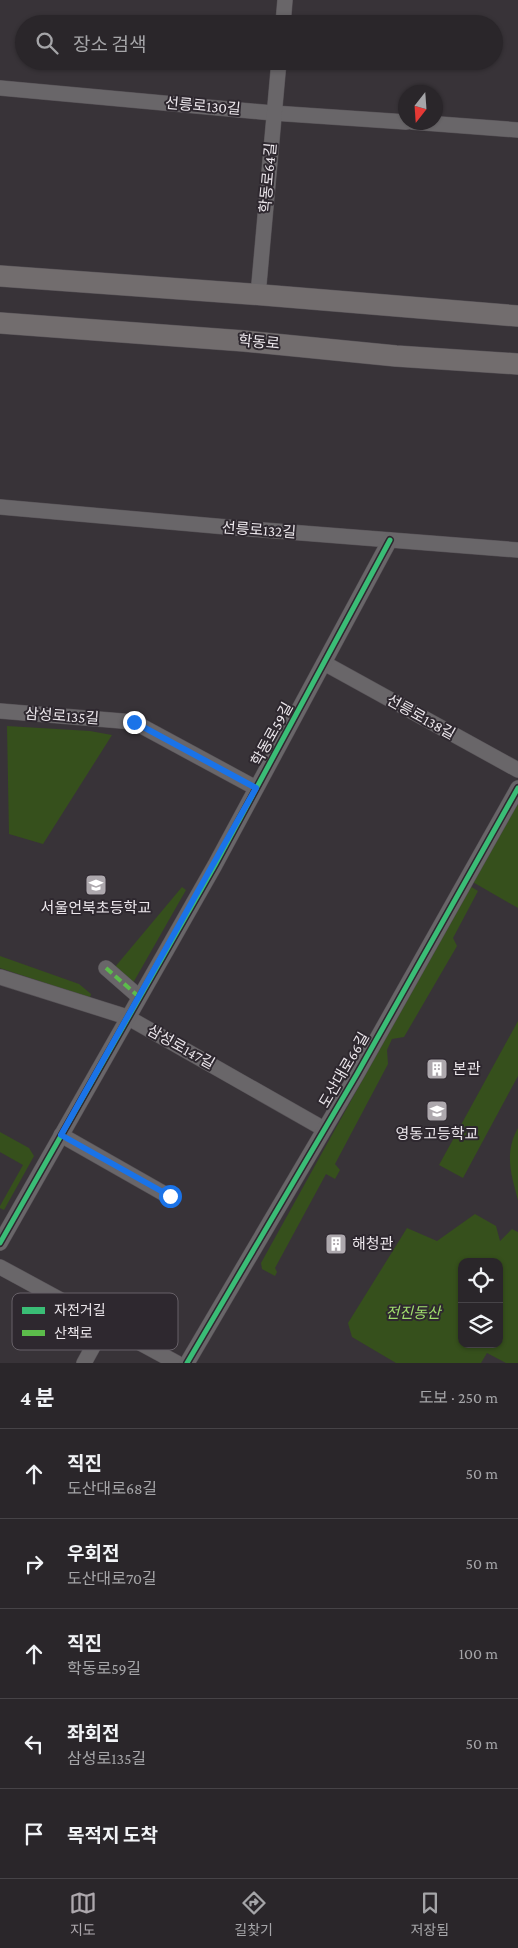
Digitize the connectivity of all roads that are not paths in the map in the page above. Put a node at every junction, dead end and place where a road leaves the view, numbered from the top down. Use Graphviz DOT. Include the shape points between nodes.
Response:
graph roads {
  1 [pos="285,0"];
  2 [pos="283,15"];
  3 [pos="278,70"];
  4 [pos="0,88"];
  5 [pos="273,113"];
  6 [pos="398,121"];
  7 [pos="443,124"];
  8 [pos="518,130"];
  9 [pos="0,276"];
  10 [pos="258,294"];
  11 [pos="518,316"];
  12 [pos="0,323"];
  13 [pos="518,364"];
  14 [pos="0,508"];
  15 [pos="390,540"];
  16 [pos="518,550"];
  17 [pos="324,663"];
  18 [pos="0,711"];
  19 [pos="518,770"];
  20 [pos="256,788"];
  21 [pos="518,788"];
  22 [pos="106,968"];
  23 [pos="0,977"];
  24 [pos="138,996"];
  25 [pos="127,1017"];
  26 [pos="324,1129"];
  27 [pos="61,1135"];
  28 [pos="170,1196"];
  29 [pos="0,1243"];
  30 [pos="0,1267"];
  31 [pos="49,1293"];
  32 [pos="91,1350"];
  33 [pos="154,1350"];
  34 [pos="84,1363"];
  35 [pos="177,1363"];
  36 [pos="187,1363"];
  1 -- 2 [label="street"];
  3 -- 5 [label="street, 학동로64길"];
  4 -- 5 [label="street, 선릉로130길"];
  5 -- 6 [label="street, 선릉로130길"];
  5 -- 10 [label="street, 학동로64길"];
  7 -- 8 [label="street"];
  9 -- 10 [label="main road"];
  10 -- 11 [label="main road"];
  12 -- 13 [label="main road, 학동로"];
  14 -- 15 [label="street, 선릉로132길"];
  15 -- 16 [label="street, 선릉로132길"];
  15 -- 17 [label="street, 학동로59길"];
  17 -- 19 [label="street, 선릉로138길"];
  17 -- 20 [label="street, 학동로59길"];
  18 -- 20 [label="street, 삼성로135길" via="134,722"];
  20 -- 24 [label="street, 학동로59길"];
  21 -- 26 [label="street, 도산대로66길"];
  22 -- 24 [label="street"];
  23 -- 25 [label="street, 삼성로147길"];
  24 -- 25 [label="street, 학동로59길"];
  25 -- 26 [label="street, 삼성로147길"];
  25 -- 27 [label="street, 학동로59길"];
  26 -- 36 [label="street, 도산대로66길"];
  27 -- 28 [label="street"];
  27 -- 29 [label="street, 학동로59길"];
  30 -- 31 [label="street"];
  32 -- 34 [label="street"];
  33 -- 35 [label="street"];
}
